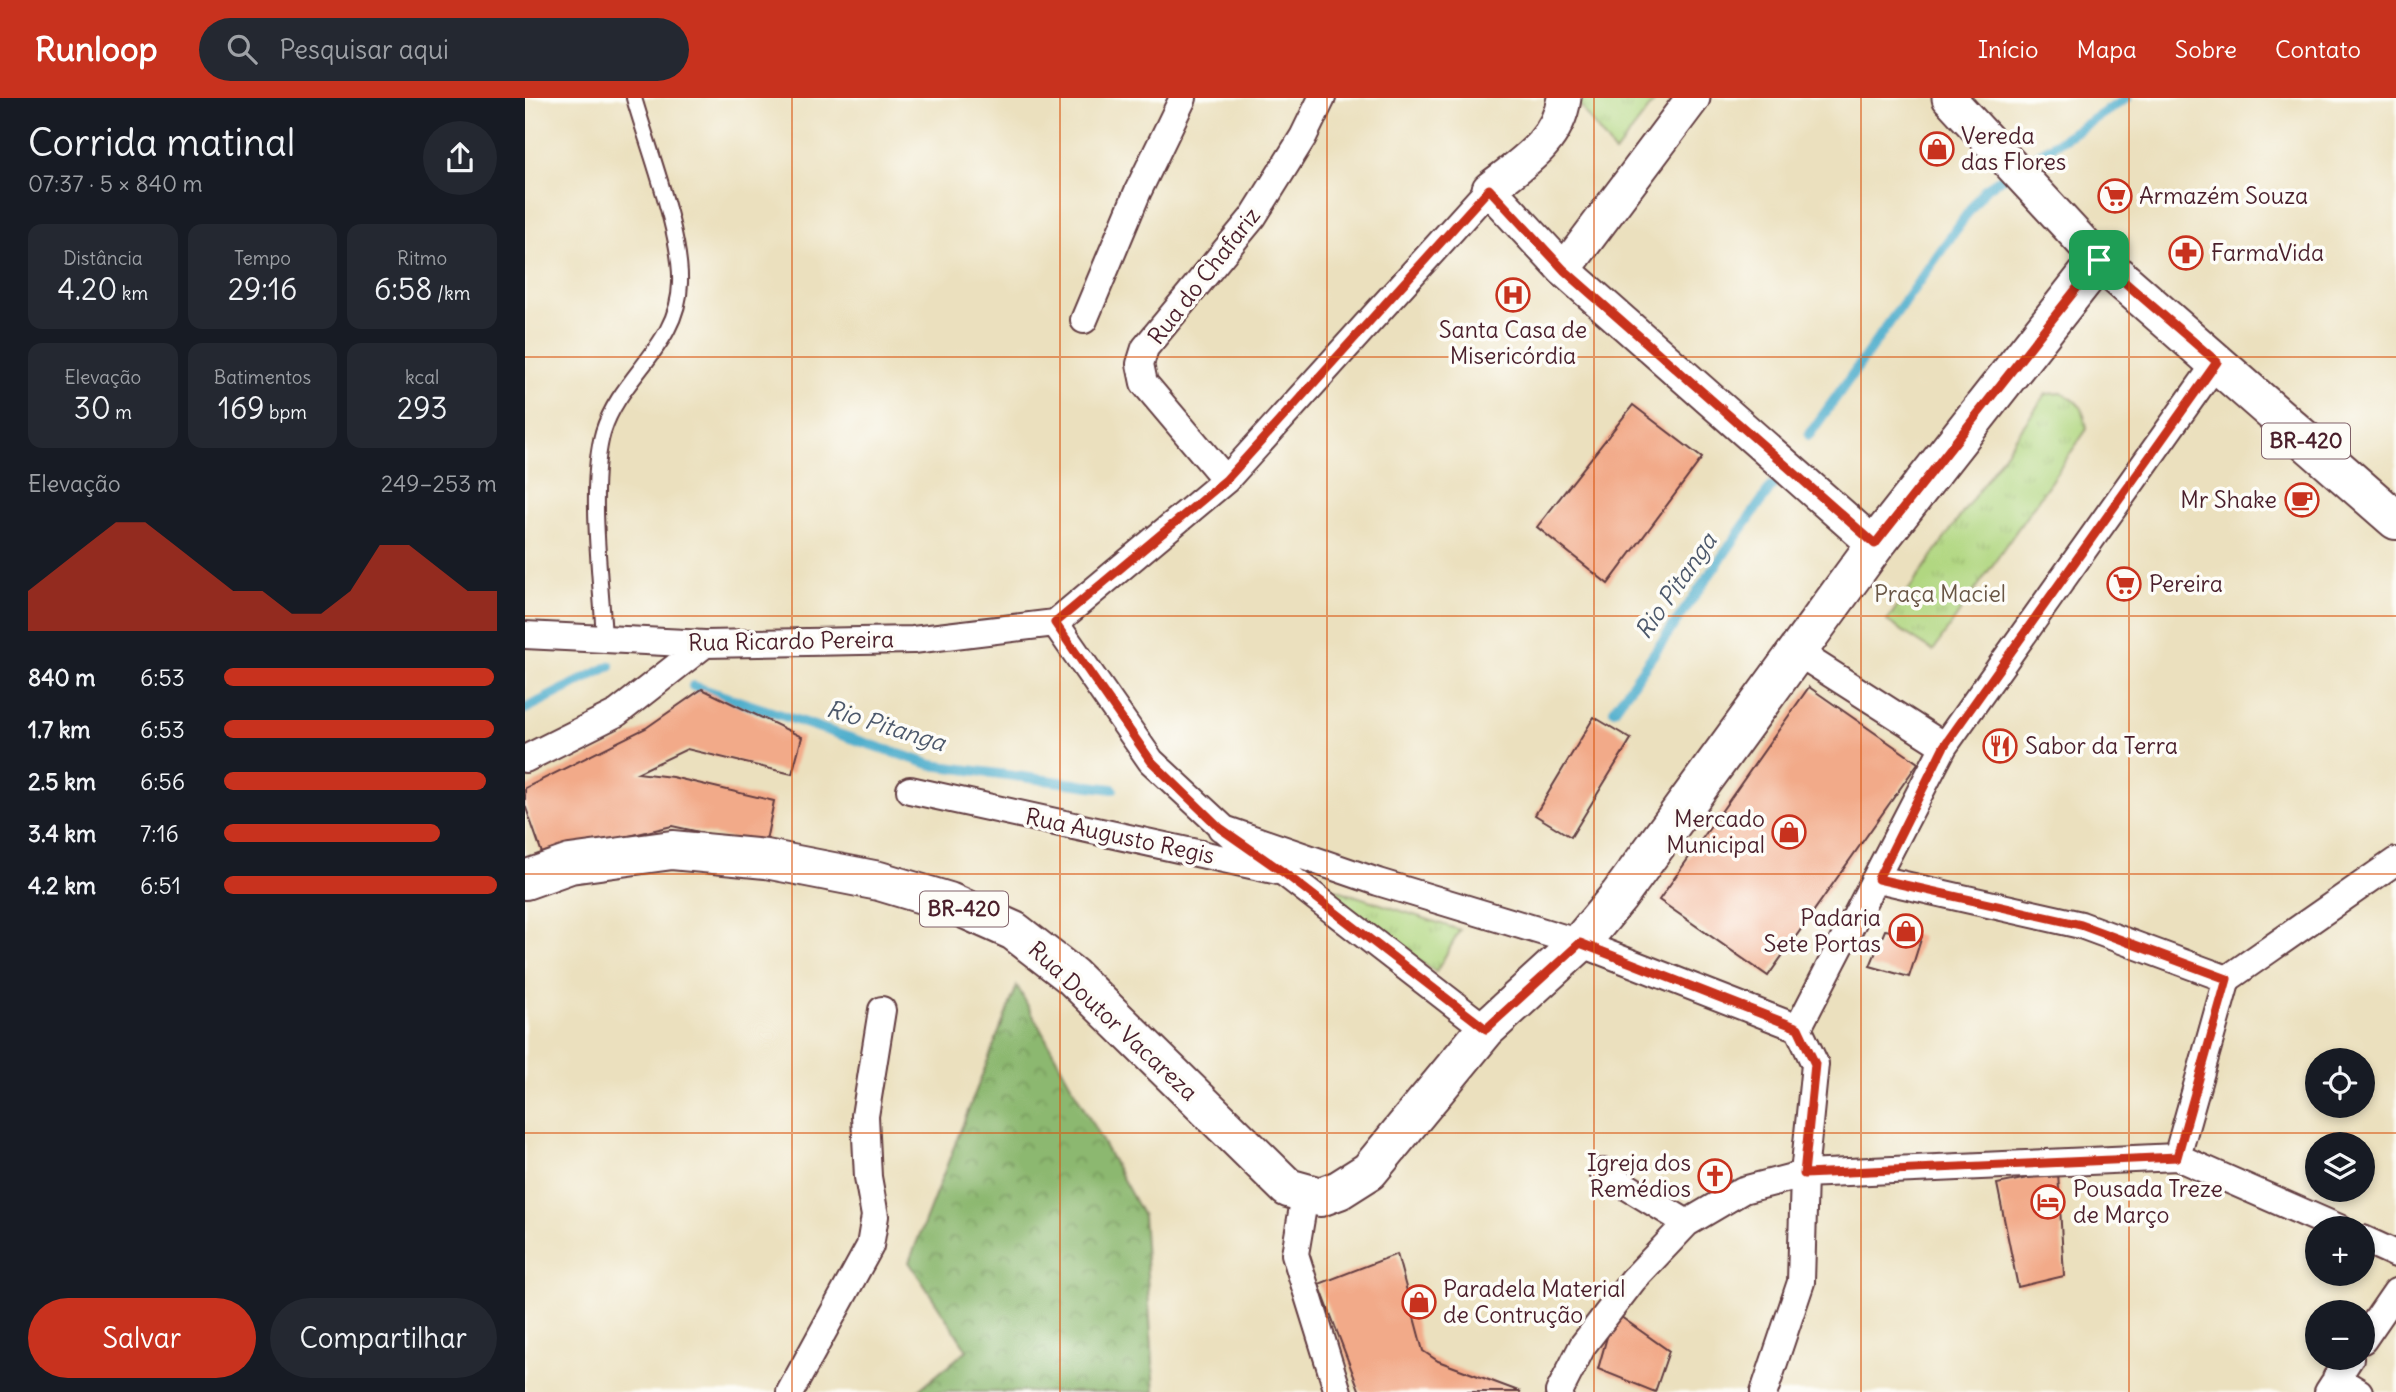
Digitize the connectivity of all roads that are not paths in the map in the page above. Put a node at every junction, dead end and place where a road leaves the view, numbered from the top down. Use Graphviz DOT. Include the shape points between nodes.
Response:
graph roads {
  1 [pos="634,98"];
  2 [pos="1184,98"];
  3 [pos="1322,98"];
  4 [pos="1564,98"];
  5 [pos="1693,98"];
  6 [pos="1949,98"];
  7 [pos="1489,189"];
  8 [pos="2099,260"];
  9 [pos="1564,270"];
  10 [pos="1083,320"];
  11 [pos="2217,362"];
  12 [pos="1226,480"];
  13 [pos="2396,520"];
  14 [pos="1875,544"];
  15 [pos="1055,623"];
  16 [pos="525,635"];
  17 [pos="604,638"];
  18 [pos="705,644"];
  19 [pos="1797,652"];
  20 [pos="1944,746"];
  21 [pos="525,759"];
  22 [pos="910,790"];
  23 [pos="1220,828"];
  24 [pos="2396,861"];
  25 [pos="1283,872"];
  26 [pos="1878,879"];
  27 [pos="525,880"];
  28 [pos="1580,943"];
  29 [pos="2227,979"];
  30 [pos="882,1010"];
  31 [pos="1798,1028"];
  32 [pos="1486,1029"];
  33 [pos="2177,1157"];
  34 [pos="1603,1172"];
  35 [pos="1804,1174"];
  36 [pos="1305,1195"];
  37 [pos="2312,1216"];
  38 [pos="1687,1223"];
  39 [pos="2375,1244"];
  40 [pos="2396,1254"];
  41 [pos="2396,1292"];
  42 [pos="2375,1323"];
  43 [pos="2338,1376"];
  44 [pos="790,1392"];
  45 [pos="1338,1392"];
  46 [pos="1559,1392"];
  47 [pos="1764,1392"];
  48 [pos="2359,1392"];
  1 -- 17 [label="lane" via="672,230 681,282 676,312 659,348 623,393 604,430 596,470"];
  2 -- 10 [label="street" via="1137,191"];
  3 -- 12 [label="street, Rua do Chafariz" via="1253,217 1145,348 1140,364 1144,383"];
  4 -- 7 [label="street" via="1555,128 1541,148"];
  5 -- 9 [label="street"];
  6 -- 8 [label="street"];
  7 -- 9 [label="street"];
  7 -- 12 [label="street"];
  8 -- 11 [label="main road, BR-420"];
  8 -- 14 [label="main road"];
  9 -- 14 [label="street"];
  11 -- 13 [label="main road, BR-420"];
  11 -- 20 [label="street"];
  12 -- 15 [label="street"];
  14 -- 19 [label="main road"];
  15 -- 18 [label="street, Rua Ricardo Pereira" via="913,640"];
  15 -- 23 [label="street" via="1151,761"];
  16 -- 17 [label="street, Rua Ricardo Pereira"];
  17 -- 18 [label="street, Rua Ricardo Pereira"];
  18 -- 21 [label="street" via="617,713"];
  19 -- 20 [label="street"];
  19 -- 28 [label="main road"];
  20 -- 26 [label="street"];
  22 -- 25 [label="street, Rua Augusto Regis"];
  23 -- 25 [label="street"];
  23 -- 28 [label="street"];
  24 -- 29 [label="street"];
  25 -- 32 [label="street, Rua Augusto Regis"];
  26 -- 29 [label="street" via="2081,925"];
  26 -- 31 [label="street"];
  27 -- 36 [label="main road, Rua Doutor Vacareza / BR-420" via="570,864 672,850 766,859 879,881 949,902 1014,931 1072,976 1289,1188"];
  28 -- 31 [label="street"];
  28 -- 32 [label="main road"];
  29 -- 33 [label="street"];
  30 -- 44 [label="street" via="865,1116 875,1216 870,1247"];
  31 -- 35 [label="street" via="1815,1064"];
  32 -- 36 [label="main road" via="1369,1171 1339,1190 1320,1197"];
  33 -- 35 [label="street"];
  33 -- 37 [label="street"];
  34 -- 38 [label="street"];
  35 -- 38 [label="street" via="1743,1190"];
  35 -- 47 [label="street" via="1801,1282"];
  36 -- 45 [label="street" via="1295,1254"];
  38 -- 46 [label="street" via="1633,1280 1583,1345"];
  39 -- 40 [label="street"];
  41 -- 42 [label="street"];
  43 -- 48 [label="street"];
}
